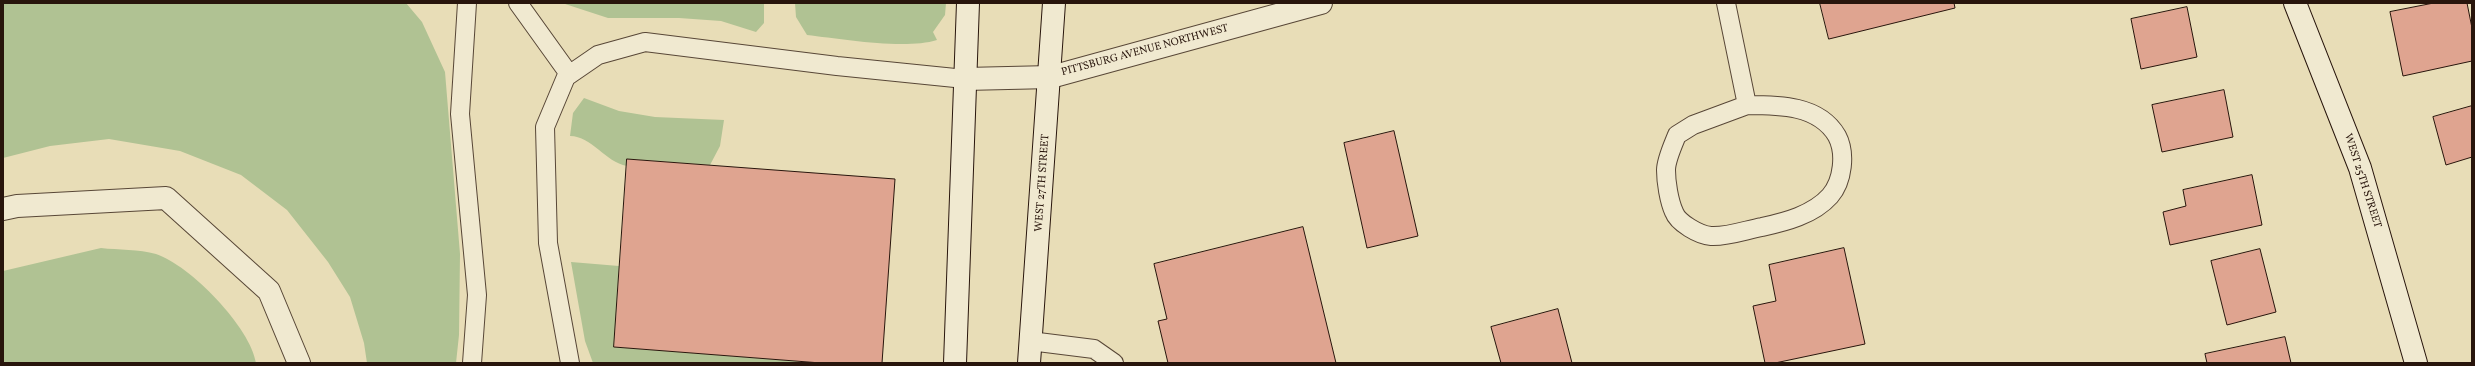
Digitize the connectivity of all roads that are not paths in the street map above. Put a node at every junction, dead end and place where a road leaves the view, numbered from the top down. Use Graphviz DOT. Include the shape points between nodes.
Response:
graph roads {
  1 [pos="467,3"];
  2 [pos="518,3"];
  3 [pos="968,3"];
  4 [pos="1054,3"];
  5 [pos="1321,3"];
  6 [pos="1726,3"];
  7 [pos="2294,3"];
  8 [pos="569,74"];
  9 [pos="1051,77"];
  10 [pos="965,79"];
  11 [pos="1747,105"];
  12 [pos="3,209"];
  13 [pos="1030,341"];
  14 [pos="299,363"];
  15 [pos="472,363"];
  16 [pos="570,363"];
  17 [pos="955,363"];
  18 [pos="1029,363"];
  19 [pos="1114,363"];
  20 [pos="2416,363"];
  1 -- 15 [label="lane" via="460,114 477,295"];
  2 -- 8 [label="lane"];
  3 -- 10 [label="street"];
  4 -- 9 [label="street, WEST 27TH STREET"];
  5 -- 9 [label="street, PITTSBURG AVENUE NORTHWEST"];
  6 -- 11 [label="lane"];
  7 -- 20 [label="street, WEST 25TH STREET" via="2360,168"];
  8 -- 10 [label="lane" via="598,55 645,42"];
  8 -- 16 [label="lane" via="545,127 548,243"];
  9 -- 10 [label="street, PITTSBURG AVENUE NORTHWEST"];
  9 -- 13 [label="street, WEST 27TH STREET"];
  10 -- 17 [label="street"];
  11 -- 11 [label="lane" via="1693,125 1677,135 1666,169 1674,213 1687,227 1710,236 1783,222 1811,211 1830,196 1839,176 1843,159 1842,145 1832,127 1813,114 1784,105"];
  12 -- 14 [label="street" via="17,206 166,198 269,291"];
  13 -- 18 [label="street, WEST 27TH STREET"];
  13 -- 19 [label="lane" via="1094,349"];
}
